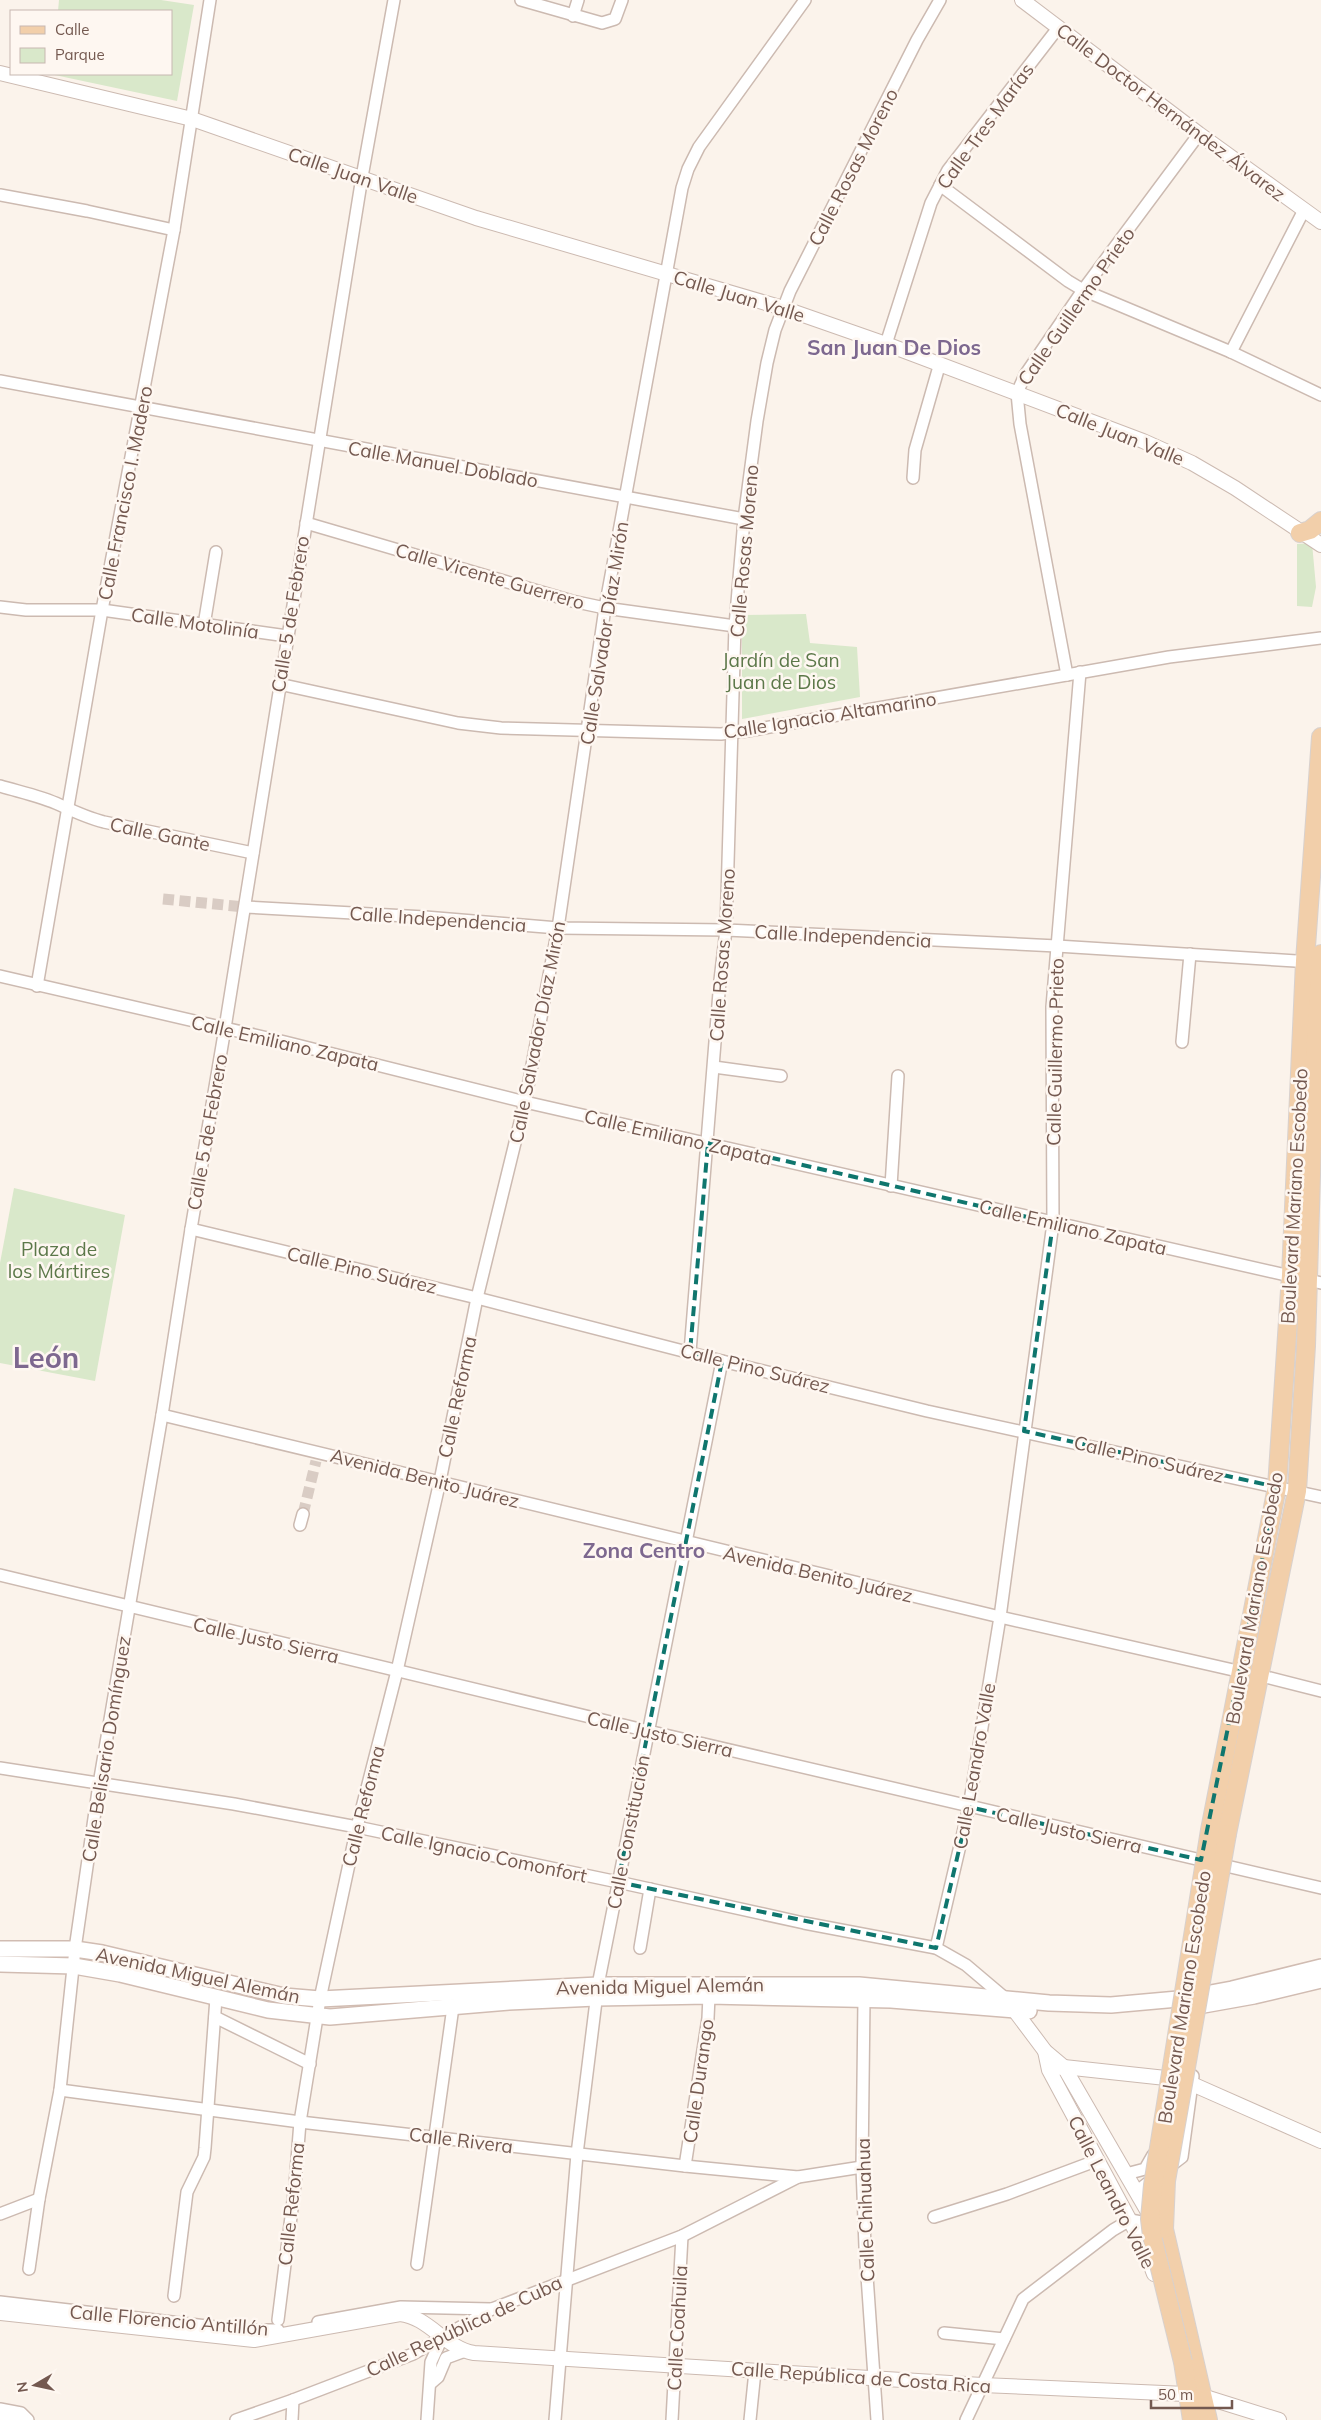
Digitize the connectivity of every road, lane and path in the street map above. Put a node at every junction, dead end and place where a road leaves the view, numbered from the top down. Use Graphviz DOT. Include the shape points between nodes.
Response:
graph roads {
  1 [pos="210,0"];
  2 [pos="394,0"];
  3 [pos="521,0"];
  4 [pos="578,0"];
  5 [pos="622,0"];
  6 [pos="805,0"];
  7 [pos="940,0"];
  8 [pos="1022,0"];
  9 [pos="573,16"];
  10 [pos="1058,28"];
  11 [pos="0,73"];
  12 [pos="192,119"];
  13 [pos="1199,134"];
  14 [pos="362,177"];
  15 [pos="940,185"];
  16 [pos="0,195"];
  17 [pos="1304,210"];
  18 [pos="1321,222"];
  19 [pos="174,230"];
  20 [pos="667,273"];
  21 [pos="1083,290"];
  22 [pos="782,308"];
  23 [pos="886,344"];
  24 [pos="1231,352"];
  25 [pos="940,363"];
  26 [pos="0,381"];
  27 [pos="1016,393"];
  28 [pos="1321,395"];
  29 [pos="142,407"];
  30 [pos="319,441"];
  31 [pos="913,478"];
  32 [pos="626,498"];
  33 [pos="744,519"];
  34 [pos="1321,521"];
  35 [pos="306,523"];
  36 [pos="1300,533"];
  37 [pos="1321,545"];
  38 [pos="216,552"];
  39 [pos="0,607"];
  40 [pos="605,608"];
  41 [pos="102,610"];
  42 [pos="204,625"];
  43 [pos="735,626"];
  44 [pos="287,636"];
  45 [pos="1321,638"];
  46 [pos="1080,672"];
  47 [pos="1066,675"];
  48 [pos="279,684"];
  49 [pos="588,732"];
  50 [pos="733,733"];
  51 [pos="1321,737"];
  52 [pos="0,786"];
  53 [pos="68,810"];
  54 [pos="253,853"];
  55 [pos="245,907"];
  56 [pos="558,928"];
  57 [pos="726,930"];
  58 [pos="1057,946"];
  59 [pos="1190,954"];
  60 [pos="1317,960"];
  61 [pos="0,976"];
  62 [pos="37,986"];
  63 [pos="225,1028"];
  64 [pos="1182,1042"];
  65 [pos="714,1067"];
  66 [pos="1318,1073"];
  67 [pos="781,1076"];
  68 [pos="898,1076"];
  69 [pos="525,1102"];
  70 [pos="708,1143"];
  71 [pos="891,1186"];
  72 [pos="1053,1224"];
  73 [pos="190,1229"];
  74 [pos="1291,1275"];
  75 [pos="1315,1282"];
  76 [pos="477,1298"];
  77 [pos="690,1352"];
  78 [pos="722,1362"];
  79 [pos="162,1415"];
  80 [pos="1024,1431"];
  81 [pos="440,1481"];
  82 [pos="1277,1488"];
  83 [pos="1297,1491"];
  84 [pos="1321,1497"];
  85 [pos="686,1542"];
  86 [pos="0,1575"];
  87 [pos="129,1608"];
  88 [pos="1000,1617"];
  89 [pos="397,1671"];
  90 [pos="1246,1678"];
  91 [pos="1321,1691"];
  92 [pos="648,1731"];
  93 [pos="0,1768"];
  94 [pos="99,1784"];
  95 [pos="969,1807"];
  96 [pos="357,1827"];
  97 [pos="1217,1837"];
  98 [pos="1201,1860"];
  99 [pos="1226,1866"];
  100 [pos="618,1882"];
  101 [pos="1321,1888"];
  102 [pos="650,1889"];
  103 [pos="640,1948"];
  104 [pos="936,1948"];
  105 [pos="0,1949"];
  106 [pos="75,1949"];
  107 [pos="0,1964"];
  108 [pos="74,1966"];
  109 [pos="1321,1967"];
  110 [pos="1321,1980"];
  111 [pos="597,1991"];
  112 [pos="709,1996"];
  113 [pos="216,1998"];
  114 [pos="320,1999"];
  115 [pos="1205,1999"];
  116 [pos="864,2000"];
  117 [pos="1009,2004"];
  118 [pos="1178,2004"];
  119 [pos="453,2008"];
  120 [pos="215,2017"];
  121 [pos="318,2017"];
  122 [pos="1045,2051"];
  123 [pos="310,2064"];
  124 [pos="1064,2067"];
  125 [pos="1048,2070"];
  126 [pos="1167,2077"];
  127 [pos="1192,2084"];
  128 [pos="60,2090"];
  129 [pos="208,2110"];
  130 [pos="300,2122"];
  131 [pos="436,2137"];
  132 [pos="1321,2141"];
  133 [pos="577,2154"];
  134 [pos="1098,2160"];
  135 [pos="685,2166"];
  136 [pos="862,2167"];
  137 [pos="1126,2174"];
  138 [pos="798,2177"];
  139 [pos="1136,2192"];
  140 [pos="39,2200"];
  141 [pos="0,2214"];
  142 [pos="934,2216"];
  143 [pos="1130,2220"];
  144 [pos="682,2236"];
  145 [pos="1167,2246"];
  146 [pos="417,2264"];
  147 [pos="29,2269"];
  148 [pos="567,2278"];
  149 [pos="174,2296"];
  150 [pos="0,2302"];
  151 [pos="492,2308"];
  152 [pos="0,2314"];
  153 [pos="278,2320"];
  154 [pos="944,2334"];
  155 [pos="442,2338"];
  156 [pos="1004,2339"];
  157 [pos="465,2351"];
  158 [pos="561,2357"];
  159 [pos="676,2364"];
  160 [pos="755,2371"];
  161 [pos="874,2378"];
  162 [pos="431,2383"];
  163 [pos="982,2385"];
  164 [pos="1194,2395"];
  165 [pos="293,2400"];
  166 [pos="0,2408"];
  167 [pos="0,2417"];
  168 [pos="28,2420"];
  169 [pos="236,2420"];
  170 [pos="292,2420"];
  171 [pos="427,2420"];
  172 [pos="555,2420"];
  173 [pos="672,2420"];
  174 [pos="750,2420"];
  175 [pos="877,2420"];
  176 [pos="966,2420"];
  177 [pos="1192,2420"];
  178 [pos="1208,2420"];
  179 [pos="1279,2420"];
  1 -- 12 [label="street, Calle Francisco I. Madero"];
  2 -- 14 [label="street, Calle 5 de Febrero"];
  3 -- 9 [label="street"];
  4 -- 9 [label="street"];
  5 -- 9 [label="street" via="615,19 609,22"];
  6 -- 20 [label="street, Calle Salvador Díaz Mirón" via="711,130 688,169"];
  7 -- 22 [label="street, Calle Rosas Moreno"];
  8 -- 10 [label="street, Calle Doctor Hernández Álvarez"];
  10 -- 13 [label="street, Calle Doctor Hernández Álvarez"];
  10 -- 15 [label="street, Calle Tres Marías" via="948,170"];
  11 -- 12 [label="street, Calle Juan Valle"];
  12 -- 14 [label="street, Calle Juan Valle"];
  12 -- 19 [label="street, Calle Francisco I. Madero"];
  13 -- 17 [label="street, Calle Doctor Hernández Álvarez"];
  13 -- 21 [label="street, Calle Guillermo Prieto"];
  14 -- 20 [label="street, Calle Juan Valle" via="476,218"];
  14 -- 30 [label="street, Calle 5 de Febrero"];
  15 -- 21 [label="street"];
  15 -- 23 [label="street, Calle Tres Marías" via="931,203"];
  16 -- 19 [label="street"];
  17 -- 18 [label="street, Calle Doctor Hernández Álvarez"];
  17 -- 24 [label="street"];
  19 -- 29 [label="street, Calle Francisco I. Madero"];
  20 -- 22 [label="street, Calle Juan Valle"];
  20 -- 32 [label="street, Calle Salvador Díaz Mirón"];
  21 -- 24 [label="street"];
  21 -- 27 [label="street, Calle Guillermo Prieto"];
  22 -- 23 [label="street, Calle Juan Valle"];
  22 -- 33 [label="street, Calle Rosas Moreno" via="758,411"];
  23 -- 25 [label="street, Calle Juan Valle"];
  24 -- 28 [label="street"];
  25 -- 27 [label="street, Calle Juan Valle"];
  25 -- 31 [label="street" via="915,450"];
  26 -- 29 [label="street, Calle Manuel Doblado"];
  27 -- 36 [label="street, Calle Juan Valle" via="1192,463"];
  27 -- 47 [label="street, Calle Guillermo Prieto"];
  29 -- 30 [label="street, Calle Manuel Doblado"];
  29 -- 41 [label="street, Calle Francisco I. Madero"];
  30 -- 32 [label="street, Calle Manuel Doblado"];
  30 -- 35 [label="street, Calle 5 de Febrero"];
  32 -- 33 [label="street, Calle Manuel Doblado"];
  32 -- 40 [label="street, Calle Salvador Díaz Mirón"];
  33 -- 43 [label="street, Calle Rosas Moreno"];
  34 -- 36 [label="main road"];
  35 -- 40 [label="street, Calle Vicente Guerrero"];
  35 -- 44 [label="street, Calle 5 de Febrero"];
  36 -- 37 [label="street, Calle Juan Valle"];
  38 -- 42 [label="street"];
  39 -- 41 [label="street, Calle Motolinía"];
  40 -- 43 [label="street, Calle Vicente Guerrero"];
  40 -- 49 [label="street, Calle Salvador Díaz Mirón"];
  41 -- 42 [label="street, Calle Motolinía"];
  41 -- 53 [label="street, Calle Francisco I. Madero"];
  42 -- 44 [label="street, Calle Motolinía"];
  43 -- 50 [label="street, Calle Rosas Moreno"];
  44 -- 48 [label="street, Calle 5 de Febrero"];
  45 -- 46 [label="street, Calle Ignacio Altamarino"];
  46 -- 47 [label="street, Calle Ignacio Altamarino"];
  46 -- 58 [label="street, Calle Guillermo Prieto"];
  47 -- 50 [label="street, Calle Ignacio Altamarino"];
  48 -- 49 [label="street, Calle Ignacio Altamarino" via="458,723"];
  48 -- 54 [label="street, Calle 5 de Febrero"];
  49 -- 50 [label="street, Calle Ignacio Altamarino"];
  49 -- 56 [label="street, Calle Salvador Díaz Mirón"];
  50 -- 57 [label="street, Calle Rosas Moreno"];
  51 -- 60 [label="main road, Boulevard Mariano Escobedo"];
  52 -- 53 [label="street, Calle Gante"];
  53 -- 54 [label="street, Calle Gante" via="104,822"];
  53 -- 62 [label="street, Calle Francisco I. Madero"];
  54 -- 55 [label="street, Calle 5 de Febrero"];
  55 -- 56 [label="street, Calle Independencia"];
  55 -- 63 [label="street, Calle 5 de Febrero"];
  56 -- 57 [label="street, Calle Independencia"];
  56 -- 69 [label="street, Calle Salvador Díaz Mirón"];
  57 -- 58 [label="street, Calle Independencia"];
  57 -- 65 [label="street, Calle Rosas Moreno"];
  58 -- 59 [label="street, Calle Independencia"];
  58 -- 72 [label="street, Calle Guillermo Prieto" via="1051,1041"];
  59 -- 60 [label="street, Calle Independencia"];
  59 -- 64 [label="street"];
  60 -- 66 [label="main road, Boulevard Mariano Escobedo"];
  60 -- 74 [label="main road, Boulevard Mariano Escobedo"];
  61 -- 62 [label="street, Calle Emiliano Zapata"];
  62 -- 63 [label="street, Calle Emiliano Zapata"];
  63 -- 69 [label="street, Calle Emiliano Zapata"];
  63 -- 73 [label="street, Calle 5 de Febrero"];
  65 -- 67 [label="street"];
  65 -- 70 [label="street, Calle Rosas Moreno"];
  66 -- 75 [label="main road, Boulevard Mariano Escobedo"];
  68 -- 71 [label="street"];
  69 -- 70 [label="street, Calle Emiliano Zapata"];
  69 -- 76 [label="street, Calle Salvador Díaz Mirón"];
  70 -- 71 [label="street, Calle Emiliano Zapata"];
  70 -- 77 [label="street, Calle Rosas Moreno"];
  71 -- 72 [label="street, Calle Emiliano Zapata"];
  72 -- 74 [label="street, Calle Emiliano Zapata"];
  72 -- 80 [label="street, Calle Guillermo Prieto"];
  73 -- 76 [label="street, Calle Pino Suárez"];
  73 -- 79 [label="street, Calle Belisario Domínguez"];
  74 -- 75 [label="street, Calle Emiliano Zapata"];
  74 -- 82 [label="main road, Boulevard Mariano Escobedo"];
  75 -- 83 [label="main road, Boulevard Mariano Escobedo"];
  76 -- 77 [label="street, Calle Pino Suárez"];
  76 -- 81 [label="street, Calle Reforma"];
  77 -- 78 [label="street, Calle Pino Suárez"];
  78 -- 80 [label="street, Calle Pino Suárez"];
  78 -- 85 [label="street, Calle Constitución"];
  79 -- 81 [label="street, Avenida Benito Juárez" via="317,1457"];
  79 -- 87 [label="street, Calle Belisario Domínguez"];
  80 -- 82 [label="street, Calle Pino Suárez"];
  80 -- 88 [label="street, Calle Leandro Valle"];
  81 -- 85 [label="street, Avenida Benito Juárez"];
  81 -- 89 [label="street, Calle Reforma"];
  82 -- 83 [label="street, Calle Pino Suárez"];
  82 -- 90 [label="main road, Boulevard Mariano Escobedo"];
  83 -- 84 [label="street, Calle Pino Suárez"];
  83 -- 90 [label="main road, Boulevard Mariano Escobedo"];
  85 -- 88 [label="street, Avenida Benito Juárez"];
  85 -- 92 [label="street, Calle Constitución"];
  86 -- 87 [label="street, Calle Justo Sierra"];
  87 -- 89 [label="street, Calle Justo Sierra"];
  87 -- 94 [label="street, Calle Belisario Domínguez"];
  88 -- 90 [label="street, Avenida Benito Juárez"];
  88 -- 95 [label="street, Calle Leandro Valle"];
  89 -- 92 [label="street, Calle Justo Sierra"];
  89 -- 96 [label="street, Calle Reforma"];
  90 -- 91 [label="street, Avenida Benito Juárez"];
  90 -- 97 [label="main road, Boulevard Mariano Escobedo"];
  90 -- 97 [label="street" via="1231,1701"];
  92 -- 95 [label="street, Calle Justo Sierra"];
  92 -- 100 [label="street, Calle Constitución"];
  93 -- 94 [label="street, Calle Ignacio Comonfort"];
  94 -- 96 [label="street, Calle Ignacio Comonfort"];
  94 -- 106 [label="street, Calle Belisario Domínguez"];
  95 -- 98 [label="street, Calle Justo Sierra"];
  95 -- 104 [label="street, Calle Leandro Valle"];
  96 -- 100 [label="street, Calle Ignacio Comonfort"];
  96 -- 114 [label="street, Calle Reforma"];
  97 -- 98 [label="street"];
  97 -- 99 [label="street"];
  97 -- 145 [label="main road, Boulevard Mariano Escobedo, bridge" via="1166,2181 1164,2229"];
  97 -- 164 [label="main road, Boulevard Mariano Escobedo, bridge" via="1153,2185 1150,2220 1155,2251"];
  98 -- 99 [label="street, Calle Justo Sierra"];
  98 -- 118 [label="street"];
  99 -- 101 [label="street, Calle Justo Sierra"];
  99 -- 115 [label="street"];
  100 -- 102 [label="street, Calle Ignacio Comonfort"];
  100 -- 111 [label="street, Calle Constitución"];
  102 -- 103 [label="street"];
  102 -- 104 [label="street, Calle Ignacio Comonfort" via="804,1924"];
  104 -- 117 [label="street, Calle Leandro Valle" via="966,1965"];
  105 -- 106 [label="main road, Avenida Miguel Alemán"];
  106 -- 108 [label="street, Calle Belisario Domínguez"];
  106 -- 114 [label="main road, Avenida Miguel Alemán" via="128,1958 284,1996"];
  107 -- 108 [label="main road, Avenida Miguel Alemán"];
  108 -- 113 [label="main road, Avenida Miguel Alemán"];
  108 -- 128 [label="street, Calle Belisario Domínguez"];
  109 -- 115 [label="main road, Avenida Miguel Alemán"];
  110 -- 115 [label="main road, Avenida Miguel Alemán" via="1254,1996"];
  111 -- 112 [label="main road, Avenida Miguel Alemán"];
  111 -- 114 [label="main road, Avenida Miguel Alemán"];
  111 -- 117 [label="main road, Avenida Miguel Alemán" via="859,1985"];
  111 -- 119 [label="main road, Avenida Miguel Alemán"];
  111 -- 133 [label="street, Calle Constitución"];
  112 -- 116 [label="main road, Avenida Miguel Alemán"];
  112 -- 135 [label="street, Calle Durango"];
  113 -- 120 [label="street"];
  113 -- 121 [label="main road, Avenida Miguel Alemán"];
  114 -- 121 [label="street, Calle Reforma"];
  115 -- 118 [label="main road, Avenida Miguel Alemán"];
  115 -- 127 [label="street"];
  116 -- 117 [label="main road, Avenida Miguel Alemán"];
  116 -- 136 [label="street, Calle Chihuahua"];
  117 -- 118 [label="main road, Avenida Miguel Alemán"];
  117 -- 122 [label="street, Calle Leandro Valle"];
  118 -- 126 [label="street"];
  119 -- 121 [label="main road, Avenida Miguel Alemán"];
  119 -- 131 [label="street"];
  120 -- 123 [label="street"];
  120 -- 129 [label="street"];
  121 -- 123 [label="street, Calle Reforma"];
  122 -- 124 [label="street, Calle Leandro Valle"];
  122 -- 125 [label="street, Calle Leandro Valle"];
  123 -- 130 [label="street, Calle Reforma"];
  124 -- 125 [label="street"];
  124 -- 126 [label="street"];
  124 -- 137 [label="street, Calle Leandro Valle"];
  125 -- 134 [label="street, Calle Leandro Valle"];
  126 -- 127 [label="street"];
  126 -- 137 [label="street" via="1152,2159 1141,2172"];
  127 -- 132 [label="street"];
  127 -- 139 [label="street" via="1182,2157"];
  128 -- 129 [label="street, Calle Rivera"];
  128 -- 140 [label="street, Calle Belisario Domínguez"];
  129 -- 130 [label="street, Calle Rivera"];
  129 -- 149 [label="street" via="204,2157 186,2197"];
  130 -- 131 [label="street, Calle Rivera"];
  130 -- 153 [label="street, Calle Reforma"];
  131 -- 133 [label="street, Calle Rivera"];
  131 -- 146 [label="street"];
  133 -- 135 [label="street, Calle Rivera"];
  133 -- 148 [label="street, Calle Constitución"];
  134 -- 142 [label="street" via="1007,2194"];
  134 -- 143 [label="street, Calle Leandro Valle"];
  135 -- 138 [label="street, Calle Rivera"];
  136 -- 138 [label="street, Calle Rivera"];
  136 -- 161 [label="street, Calle Chihuahua"];
  137 -- 139 [label="street, Calle Leandro Valle"];
  138 -- 144 [label="street, Calle República de Cuba"];
  139 -- 145 [label="street, Calle Leandro Valle"];
  140 -- 141 [label="street"];
  140 -- 147 [label="street, Calle Belisario Domínguez"];
  143 -- 145 [label="street" via="1146,2223"];
  143 -- 156 [label="street" via="1023,2299"];
  143 -- 164 [label="street, Calle Leandro Valle" via="1143,2244 1158,2286 1176,2364"];
  144 -- 148 [label="street, Calle República de Cuba"];
  144 -- 159 [label="street, Calle Coahuila"];
  145 -- 164 [label="main road, Boulevard Mariano Escobedo"];
  148 -- 151 [label="street, Calle República de Cuba"];
  148 -- 158 [label="street, Calle Constitución"];
  150 -- 151 [label="street, Calle Florencio Antillón" via="261,2332 401,2307"];
  151 -- 155 [label="street, Calle República de Cuba"];
  152 -- 155 [label="street, Calle Florencio Antillón" via="254,2340 400,2314 418,2320"];
  154 -- 156 [label="street"];
  155 -- 157 [label="street, Calle República de Costa Rica"];
  155 -- 162 [label="street" via="431,2362"];
  155 -- 165 [label="street, Calle República de Cuba" via="413,2354"];
  156 -- 163 [label="street"];
  157 -- 158 [label="street, Calle República de Costa Rica"];
  157 -- 162 [label="street" via="446,2358 438,2377"];
  158 -- 159 [label="street, Calle República de Costa Rica"];
  158 -- 172 [label="street, Calle Constitución"];
  159 -- 160 [label="street, Calle República de Costa Rica"];
  159 -- 173 [label="street, Calle Coahuila"];
  160 -- 161 [label="street, Calle República de Costa Rica"];
  160 -- 174 [label="street"];
  161 -- 163 [label="street, Calle República de Costa Rica"];
  161 -- 175 [label="street, Calle Chihuahua"];
  162 -- 171 [label="street"];
  163 -- 164 [label="street, Calle República de Costa Rica"];
  163 -- 176 [label="street"];
  164 -- 177 [label="main road, Boulevard Mariano Escobedo"];
  164 -- 178 [label="main road, Boulevard Mariano Escobedo"];
  164 -- 179 [label="street, Calle República de Costa Rica"];
  165 -- 169 [label="street, Calle República de Cuba"];
  165 -- 170 [label="street"];
  166 -- 168 [label="street" via="21,2413"];
  167 -- 168 [label="street"];
}
